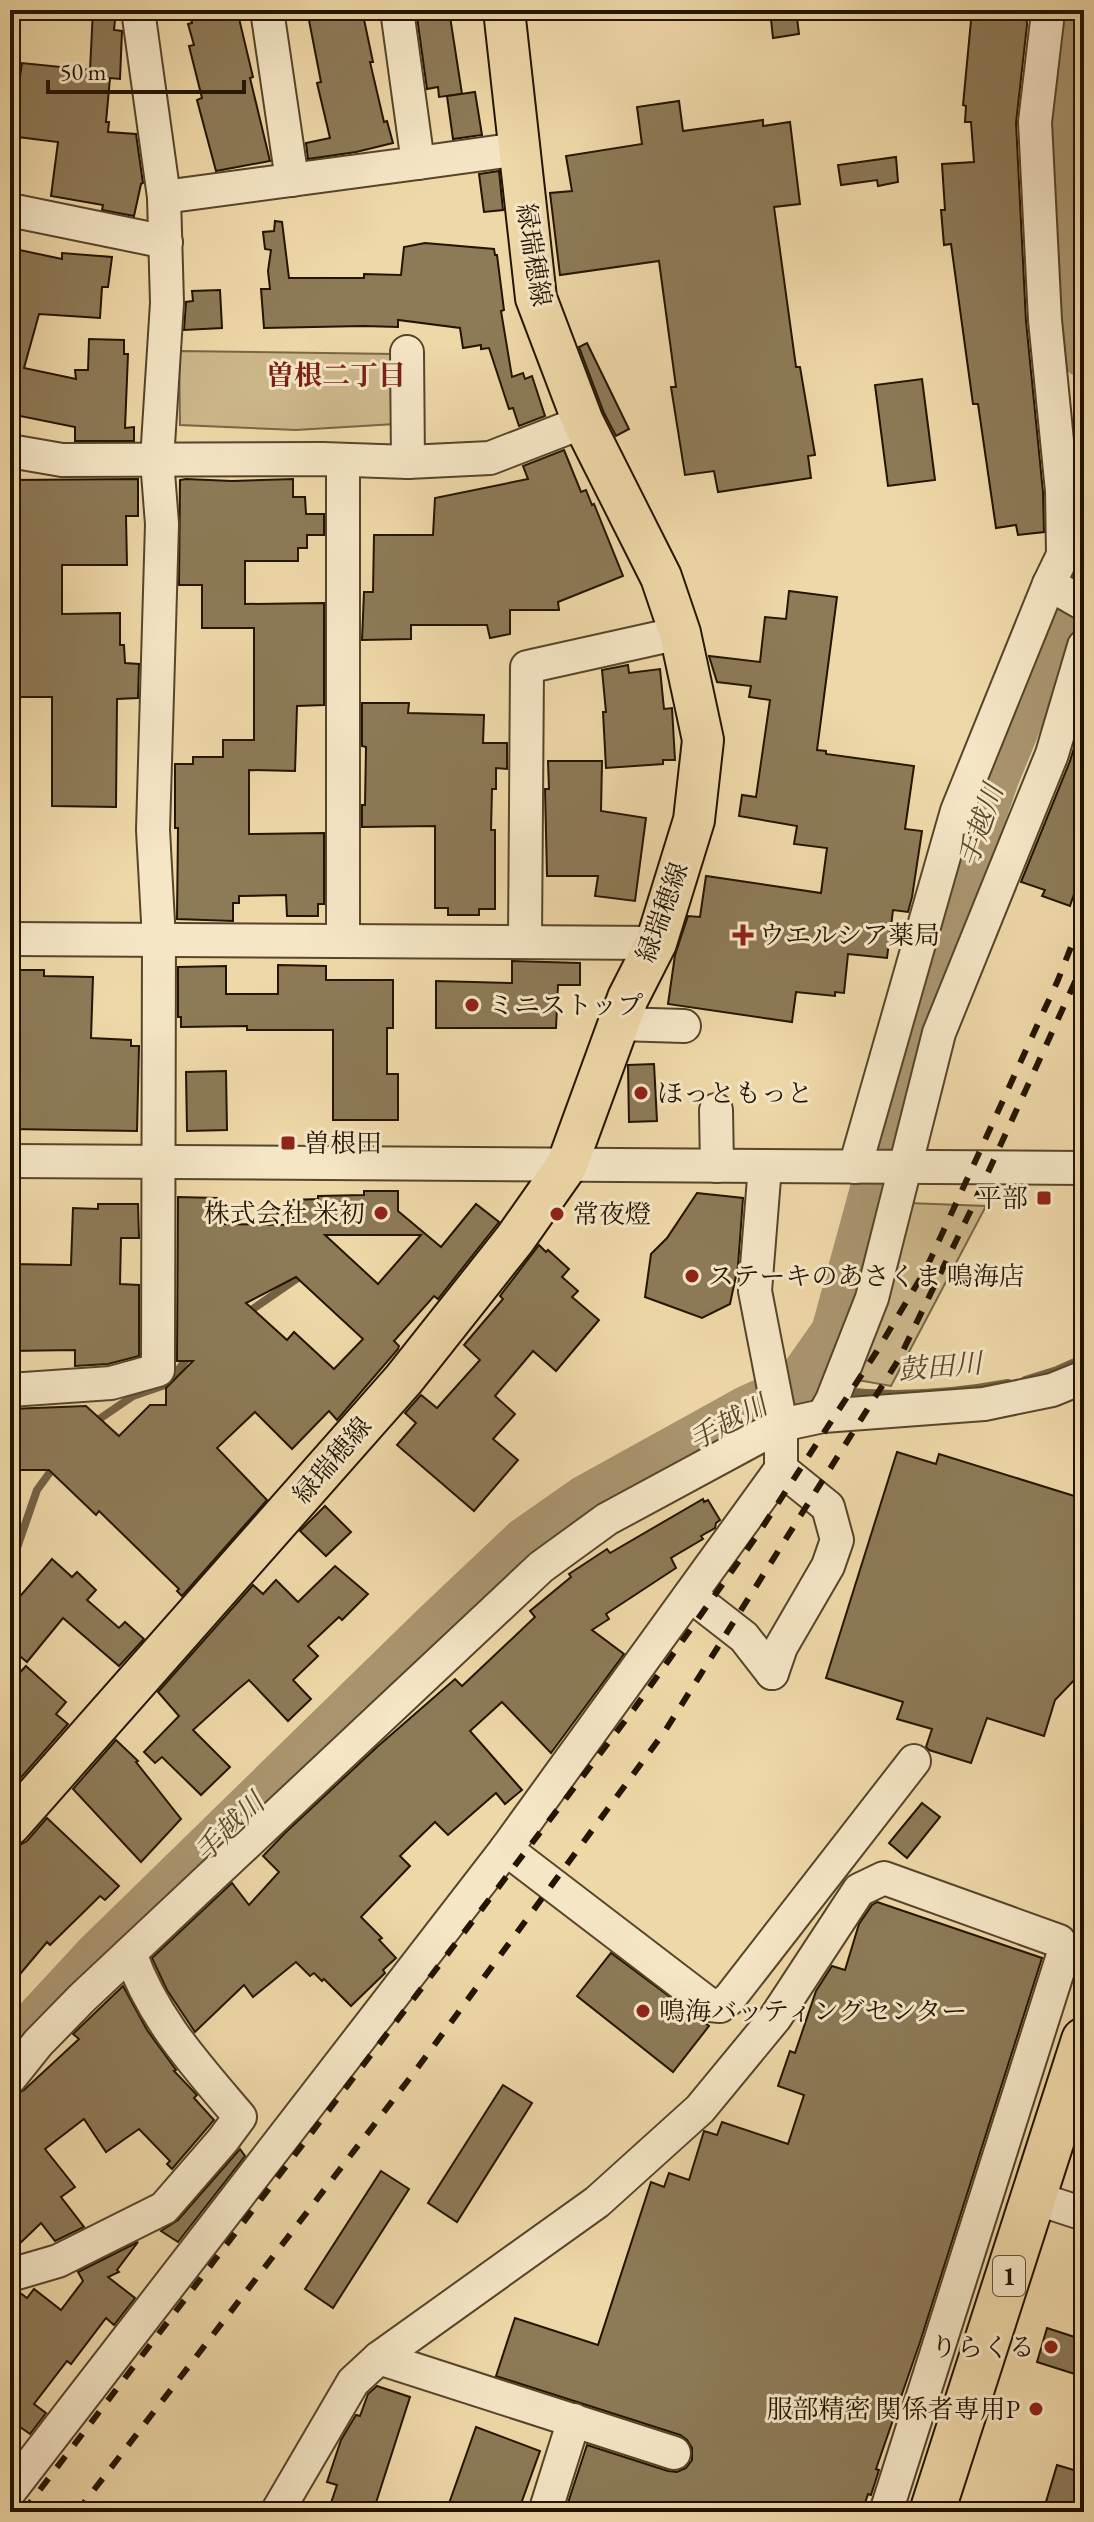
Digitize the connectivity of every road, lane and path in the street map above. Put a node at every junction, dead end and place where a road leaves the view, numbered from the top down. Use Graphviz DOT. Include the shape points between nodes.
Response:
graph roads {
  1 [pos="138,10"];
  2 [pos="267,10"];
  3 [pos="397,10"];
  4 [pos="504,10"];
  5 [pos="1045,10"];
  6 [pos="519,149"];
  7 [pos="418,163"];
  8 [pos="292,180"];
  9 [pos="164,197"];
  10 [pos="10,210"];
  11 [pos="166,242"];
  12 [pos="407,352"];
  13 [pos="583,422"];
  14 [pos="10,451"];
  15 [pos="157,460"];
  16 [pos="343,461"];
  17 [pos="408,462"];
  18 [pos="1052,586"];
  19 [pos="1084,604"];
  20 [pos="680,633"];
  21 [pos="1084,646"];
  22 [pos="10,939"];
  23 [pos="159,940"];
  24 [pos="343,940"];
  25 [pos="525,941"];
  26 [pos="656,943"];
  27 [pos="619,1024"];
  28 [pos="684,1026"];
  29 [pos="716,1110"];
  30 [pos="10,1161"];
  31 [pos="158,1164"];
  32 [pos="567,1165"];
  33 [pos="717,1166"];
  34 [pos="765,1166"];
  35 [pos="857,1167"];
  36 [pos="902,1167"];
  37 [pos="1084,1168"];
  38 [pos="1084,1377"];
  39 [pos="10,1390"];
  40 [pos="832,1398"];
  41 [pos="780,1421"];
  42 [pos="781,1469"];
  43 [pos="690,1595"];
  44 [pos="914,1761"];
  45 [pos="10,1825"];
  46 [pos="506,1849"];
  47 [pos="130,1953"];
  48 [pos="1084,2040"];
  49 [pos="10,2078"];
  50 [pos="1035,2198"];
  51 [pos="1084,2214"];
  52 [pos="10,2275"];
  53 [pos="379,2358"];
  54 [pos="574,2420"];
  55 [pos="674,2453"];
  56 [pos="10,2491"];
  57 [pos="277,2512"];
  58 [pos="545,2512"];
  59 [pos="886,2512"];
  60 [pos="932,2512"];
  1 -- 9 [label="street"];
  2 -- 8 [label="street"];
  3 -- 7 [label="street"];
  4 -- 6 [label="main road, 緑瑞穂線"];
  5 -- 18 [label="street" via="1035,122 1063,555"];
  6 -- 7 [label="street"];
  6 -- 13 [label="main road, 緑瑞穂線" via="536,298"];
  7 -- 8 [label="street"];
  8 -- 9 [label="street"];
  9 -- 11 [label="street"];
  10 -- 11 [label="street"];
  11 -- 15 [label="street"];
  12 -- 17 [label="street"];
  13 -- 17 [label="street" via="490,458"];
  13 -- 20 [label="main road, 緑瑞穂線" via="661,577"];
  14 -- 15 [label="street" via="62,460"];
  15 -- 16 [label="street"];
  15 -- 23 [label="street" via="162,524 153,830"];
  16 -- 17 [label="street"];
  16 -- 24 [label="street"];
  18 -- 19 [label="street"];
  18 -- 35 [label="street" via="957,811"];
  20 -- 25 [label="street" via="527,667"];
  20 -- 26 [label="main road, 緑瑞穂線" via="703,740 694,820"];
  21 -- 36 [label="street" via="1052,754 939,1033"];
  22 -- 23 [label="street"];
  23 -- 24 [label="street"];
  23 -- 31 [label="street"];
  24 -- 25 [label="street"];
  25 -- 26 [label="street"];
  26 -- 27 [label="main road, 緑瑞穂線"];
  27 -- 28 [label="street"];
  27 -- 32 [label="main road, 緑瑞穂線"];
  29 -- 33 [label="street"];
  30 -- 31 [label="street"];
  31 -- 32 [label="street"];
  31 -- 39 [label="street" via="158,1370 111,1383"];
  32 -- 33 [label="street"];
  32 -- 45 [label="main road, 緑瑞穂線" via="404,1379"];
  33 -- 34 [label="street"];
  34 -- 35 [label="street"];
  34 -- 41 [label="street" via="755,1291"];
  35 -- 36 [label="street"];
  36 -- 37 [label="street"];
  36 -- 40 [label="street" via="872,1298"];
  38 -- 40 [label="street" via="1052,1390 984,1404"];
  40 -- 41 [label="street"];
  41 -- 42 [label="street"];
  41 -- 47 [label="street" via="607,1519 541,1567"];
  42 -- 43 [label="street"];
  42 -- 43 [label="street" via="828,1507 837,1540 772,1673 744,1637"];
  43 -- 46 [label="street"];
  44 -- 46 [label="street" via="720,2006 710,2005"];
  46 -- 56 [label="street"];
  47 -- 49 [label="street" via="38,2043"];
  47 -- 52 [label="street" via="141,1985 180,2046 240,2117 164,2208 58,2261"];
  48 -- 50 [label="highway, 1"];
  50 -- 51 [label="street"];
  50 -- 60 [label="highway, 1"];
  53 -- 54 [label="street"];
  53 -- 57 [label="street" via="353,2382"];
  53 -- 59 [label="street" via="597,2202 700,2109 775,2018 859,1890 884,1878 1059,1941 1064,1952"];
  54 -- 55 [label="street"];
  54 -- 58 [label="street"];
}
